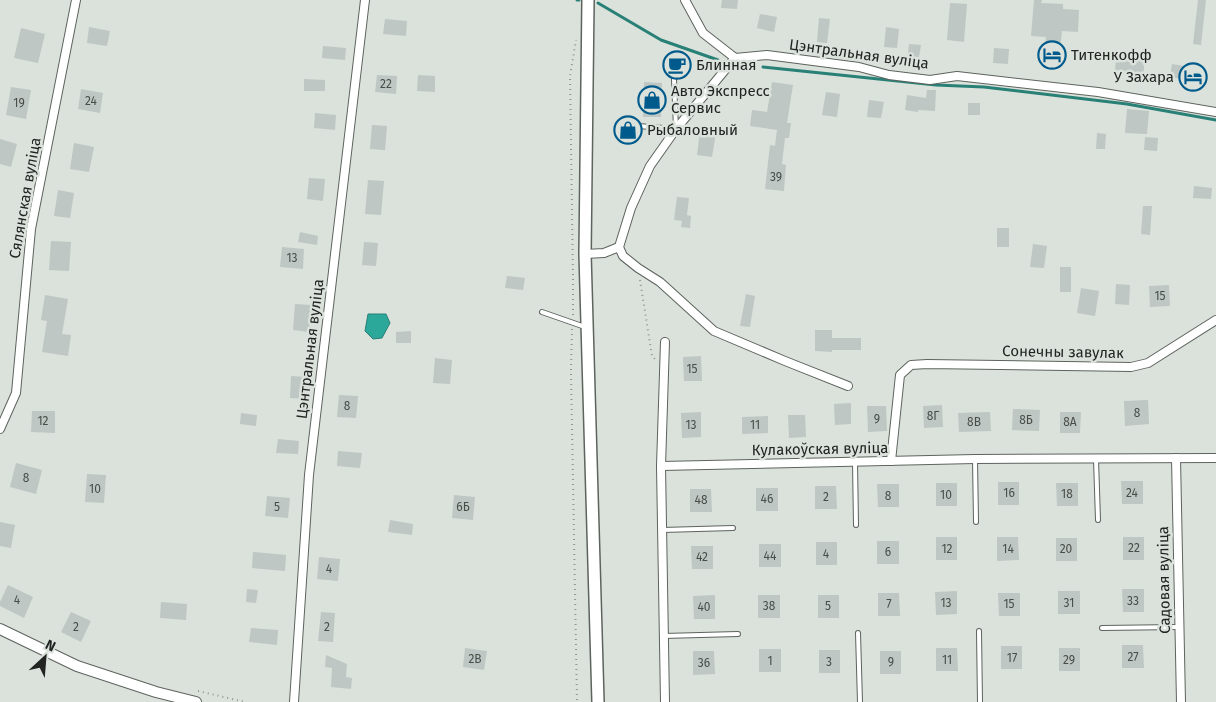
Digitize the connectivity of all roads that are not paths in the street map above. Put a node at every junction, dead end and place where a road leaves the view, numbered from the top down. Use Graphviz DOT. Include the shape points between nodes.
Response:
graph roads {
  1 [pos="76,0"];
  2 [pos="365,0"];
  3 [pos="588,0"];
  4 [pos="685,0"];
  5 [pos="735,58"];
  6 [pos="674,78"];
  7 [pos="1216,112"];
  8 [pos="638,126"];
  9 [pos="676,129"];
  10 [pos="619,247"];
  11 [pos="585,254"];
  12 [pos="542,312"];
  13 [pos="1216,320"];
  14 [pos="587,327"];
  15 [pos="665,342"];
  16 [pos="848,386"];
  17 [pos="0,429"];
  18 [pos="1096,458"];
  19 [pos="1176,458"];
  20 [pos="1216,458"];
  21 [pos="975,459"];
  22 [pos="891,461"];
  23 [pos="855,462"];
  24 [pos="661,466"];
  25 [pos="1098,520"];
  26 [pos="976,522"];
  27 [pos="856,526"];
  28 [pos="733,528"];
  29 [pos="662,530"];
  30 [pos="1179,626"];
  31 [pos="1102,628"];
  32 [pos="0,629"];
  33 [pos="979,631"];
  34 [pos="858,633"];
  35 [pos="738,634"];
  36 [pos="663,636"];
  37 [pos="196,702"];
  38 [pos="294,702"];
  39 [pos="598,702"];
  40 [pos="665,702"];
  41 [pos="860,702"];
  42 [pos="980,702"];
  43 [pos="1180,702"];
  1 -- 17 [label="street, Сялянская вуліца" via="31,229 16,393"];
  2 -- 38 [label="street, Цэнтральная вуліца" via="309,475"];
  3 -- 11 [label="main road"];
  4 -- 5 [label="street" via="703,33"];
  5 -- 7 [label="street, Цэнтральная вуліца" via="767,55 930,80 957,76 1098,92"];
  5 -- 9 [label="street"];
  6 -- 9 [label="lane"];
  8 -- 9 [label="lane"];
  9 -- 10 [label="street" via="650,166 631,208"];
  10 -- 11 [label="street" via="604,253"];
  10 -- 16 [label="street" via="623,256 660,282 714,331"];
  11 -- 14 [label="main road"];
  12 -- 14 [label="lane"];
  13 -- 22 [label="street, Сонечны завулак" via="1148,363 1131,367 911,365 900,375"];
  14 -- 39 [label="main road"];
  15 -- 24 [label="street"];
  18 -- 19 [label="street, Кулакоўская вуліца"];
  18 -- 21 [label="street, Кулакоўская вуліца"];
  18 -- 25 [label="lane"];
  19 -- 20 [label="street, Кулакоўская вуліца"];
  19 -- 30 [label="street, Садовая вуліца"];
  21 -- 22 [label="street, Кулакоўская вуліца"];
  21 -- 26 [label="lane"];
  22 -- 23 [label="street, Кулакоўская вуліца"];
  23 -- 24 [label="street, Кулакоўская вуліца"];
  23 -- 27 [label="lane"];
  24 -- 29 [label="street"];
  28 -- 29 [label="lane"];
  29 -- 36 [label="street"];
  30 -- 31 [label="lane"];
  30 -- 43 [label="street, Садовая вуліца"];
  32 -- 37 [label="street" via="77,666"];
  33 -- 42 [label="lane"];
  34 -- 41 [label="lane"];
  35 -- 36 [label="lane"];
  36 -- 40 [label="street"];
}
